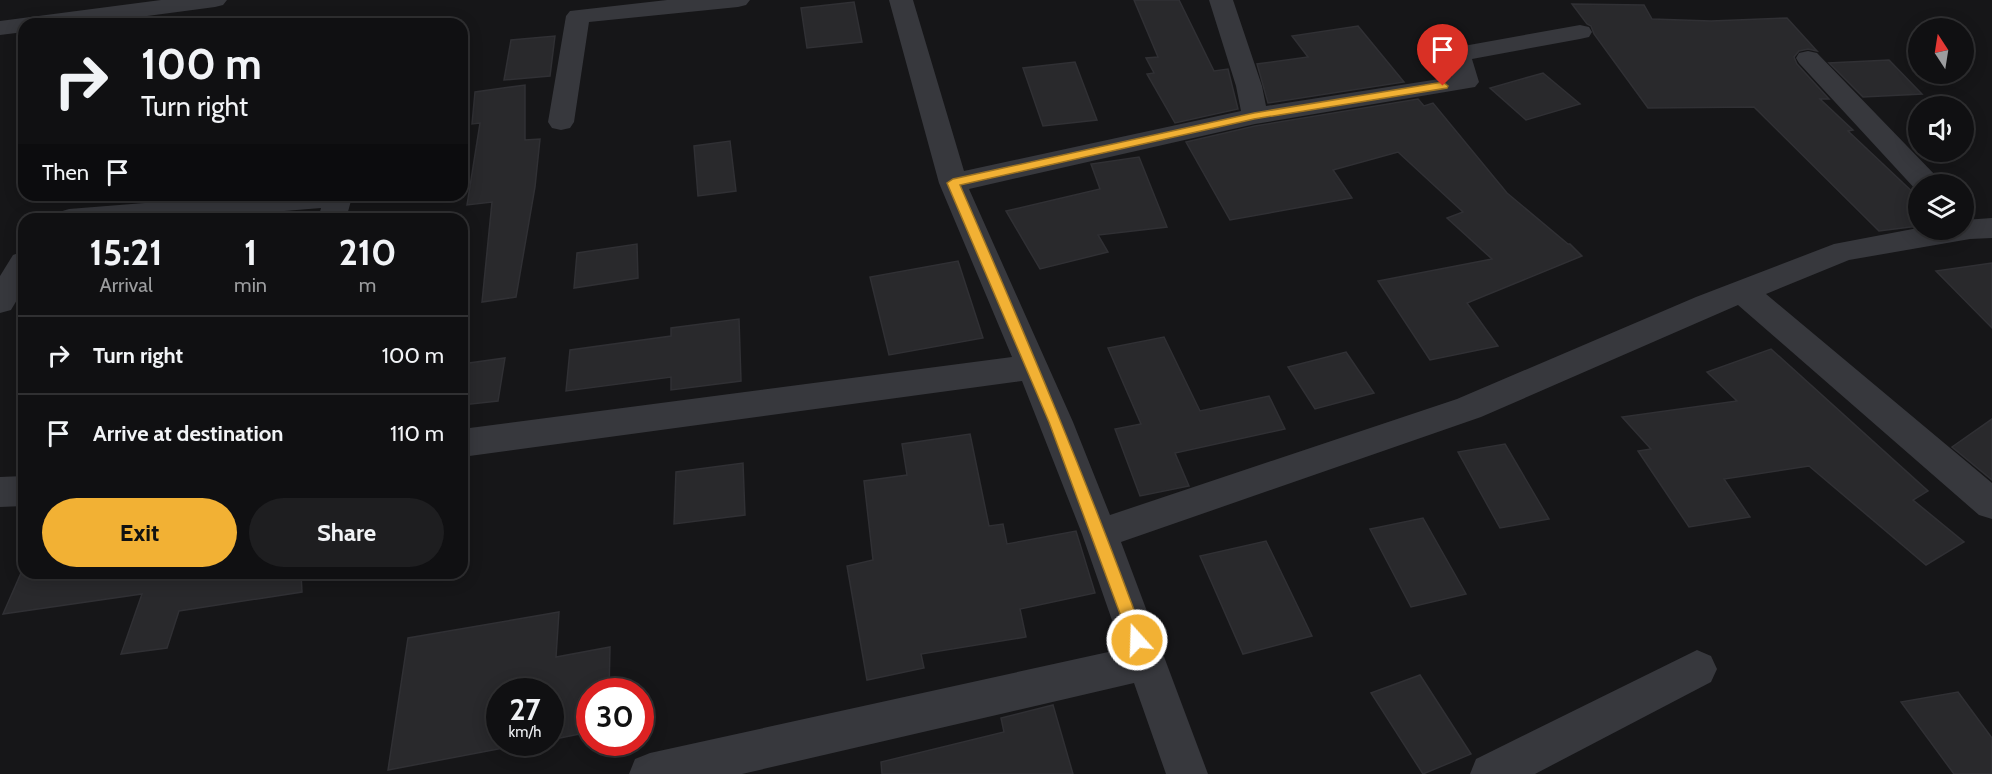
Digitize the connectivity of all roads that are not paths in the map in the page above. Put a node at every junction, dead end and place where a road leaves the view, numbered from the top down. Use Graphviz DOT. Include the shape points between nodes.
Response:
graph roads {
  1 [pos="215,0"];
  2 [pos="738,0"];
  3 [pos="901,0"];
  4 [pos="1221,0"];
  5 [pos="78,18"];
  6 [pos="18,26"];
  7 [pos="0,28"];
  8 [pos="1580,32"];
  9 [pos="1808,58"];
  10 [pos="1254,116"];
  11 [pos="561,122"];
  12 [pos="1918,174"];
  13 [pos="953,183"];
  14 [pos="280,201"];
  15 [pos="139,213"];
  16 [pos="1975,227"];
  17 [pos="18,272"];
  18 [pos="1742,291"];
  19 [pos="0,302"];
  20 [pos="1032,368"];
  21 [pos="468,442"];
  22 [pos="18,491"];
  23 [pos="0,492"];
  24 [pos="1992,504"];
  25 [pos="1100,534"];
  26 [pos="1145,662"];
  27 [pos="1697,669"];
  28 [pos="650,774"];
  29 [pos="1187,774"];
  30 [pos="1491,774"];
  1 -- 5 [label="street"];
  2 -- 11 [label="street" via="578,16"];
  3 -- 13 [label="street"];
  4 -- 10 [label="street" via="1249,86"];
  6 -- 7 [label="street"];
  8 -- 10 [label="street" via="1458,54 1467,82"];
  9 -- 12 [label="street"];
  10 -- 13 [label="street"];
  13 -- 20 [label="street"];
  14 -- 15 [label="street"];
  16 -- 18 [label="street" via="1844,251"];
  17 -- 19 [label="street"];
  18 -- 24 [label="street"];
  18 -- 25 [label="street" via="1469,408"];
  20 -- 21 [label="street"];
  20 -- 25 [label="street"];
  22 -- 23 [label="street"];
  25 -- 26 [label="street"];
  26 -- 28 [label="street"];
  26 -- 29 [label="street"];
  27 -- 30 [label="street"];
}
